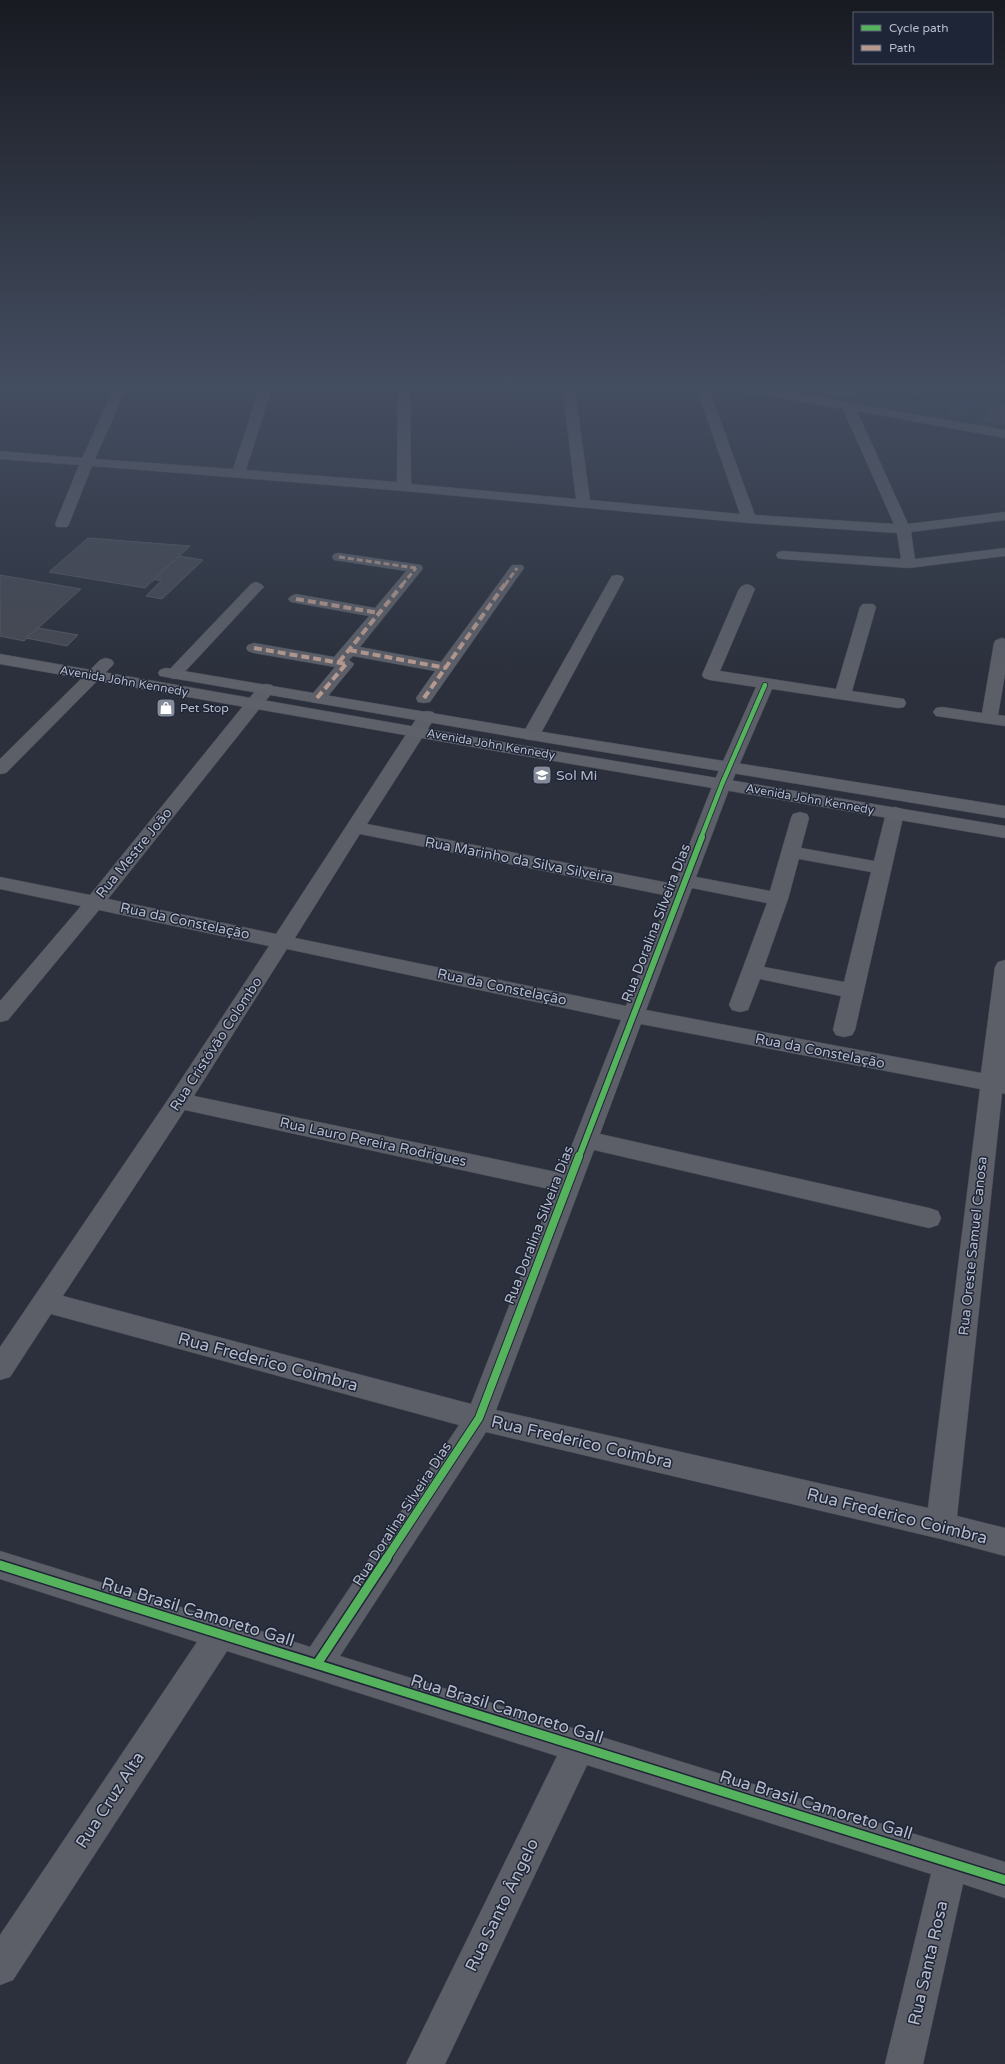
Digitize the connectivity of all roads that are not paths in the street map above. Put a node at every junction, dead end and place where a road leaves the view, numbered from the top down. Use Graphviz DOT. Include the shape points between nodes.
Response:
graph roads {
  1 [pos="80,480"];
  2 [pos="319,480"];
  3 [pos="404,480"];
  4 [pos="581,480"];
  5 [pos="735,480"];
  6 [pos="881,480"];
  7 [pos="404,487"];
  8 [pos="584,505"];
  9 [pos="1005,516"];
  10 [pos="749,519"];
  11 [pos="62,524"];
  12 [pos="903,530"];
  13 [pos="1005,552"];
  14 [pos="783,555"];
  15 [pos="339,557"];
  16 [pos="909,564"];
  17 [pos="518,568"];
  18 [pos="617,579"];
  19 [pos="256,587"];
  20 [pos="747,589"];
  21 [pos="296,599"];
  22 [pos="868,607"];
  23 [pos="379,613"];
  24 [pos="1002,643"];
  25 [pos="0,645"];
  26 [pos="254,648"];
  27 [pos="344,656"];
  28 [pos="0,660"];
  29 [pos="106,663"];
  30 [pos="446,668"];
  31 [pos="174,674"];
  32 [pos="92,675"];
  33 [pos="765,685"];
  34 [pos="843,695"];
  35 [pos="260,696"];
  36 [pos="317,698"];
  37 [pos="898,703"];
  38 [pos="942,712"];
  39 [pos="423,715"];
  40 [pos="997,720"];
  41 [pos="531,735"];
  42 [pos="0,769"];
  43 [pos="726,776"];
  44 [pos="1005,812"];
  45 [pos="896,813"];
  46 [pos="800,818"];
  47 [pos="356,828"];
  48 [pos="1005,832"];
  49 [pos="791,852"];
  50 [pos="883,868"];
  51 [pos="0,883"];
  52 [pos="683,886"];
  53 [pos="778,899"];
  54 [pos="95,902"];
  55 [pos="282,941"];
  56 [pos="1005,967"];
  57 [pos="752,971"];
  58 [pos="853,991"];
  59 [pos="740,1005"];
  60 [pos="0,1015"];
  61 [pos="633,1015"];
  62 [pos="844,1030"];
  63 [pos="998,1085"];
  64 [pos="179,1101"];
  65 [pos="585,1139"];
  66 [pos="568,1184"];
  67 [pos="929,1218"];
  68 [pos="44,1302"];
  69 [pos="0,1368"];
  70 [pos="479,1418"];
  71 [pos="941,1525"];
  72 [pos="1005,1542"];
  73 [pos="0,1565"];
  74 [pos="221,1633"];
  75 [pos="317,1664"];
  76 [pos="579,1746"];
  77 [pos="951,1862"];
  78 [pos="1005,1880"];
  79 [pos="0,1967"];
  80 [pos="425,2064"];
  81 [pos="904,2064"];
  1 -- 11 [label="street"];
  2 -- 7 [label="street"];
  3 -- 7 [label="street"];
  4 -- 8 [label="street"];
  5 -- 10 [label="street"];
  6 -- 12 [label="street"];
  7 -- 8 [label="street"];
  8 -- 10 [label="street"];
  9 -- 12 [label="street"];
  10 -- 12 [label="street"];
  12 -- 16 [label="street"];
  13 -- 16 [label="street"];
  14 -- 16 [label="street"];
  15 -- 23 [label="street" via="416,568"];
  17 -- 30 [label="street, Rua Cristóvão Colombo"];
  18 -- 41 [label="street"];
  19 -- 31 [label="street"];
  20 -- 33 [label="street" via="710,675"];
  21 -- 23 [label="street"];
  22 -- 34 [label="street"];
  23 -- 27 [label="street"];
  24 -- 40 [label="street"];
  25 -- 29 [label="main road, Avenida John Kennedy"];
  26 -- 27 [label="street"];
  27 -- 30 [label="street"];
  27 -- 36 [label="street" via="346,664"];
  28 -- 32 [label="main road, Avenida John Kennedy"];
  29 -- 31 [label="main road, Avenida John Kennedy"];
  29 -- 32 [label="street"];
  30 -- 39 [label="street, Rua Cristóvão Colombo"];
  31 -- 35 [label="main road, Avenida John Kennedy"];
  32 -- 35 [label="main road, Avenida John Kennedy"];
  32 -- 42 [label="street"];
  33 -- 34 [label="street"];
  33 -- 43 [label="street, Rua Doralina Silveira Dias"];
  34 -- 37 [label="street"];
  35 -- 36 [label="main road, Avenida John Kennedy"];
  35 -- 39 [label="main road, Avenida John Kennedy"];
  35 -- 54 [label="street, Rua Mestre João"];
  36 -- 39 [label="main road, Avenida John Kennedy"];
  38 -- 40 [label="street"];
  39 -- 41 [label="main road, Avenida John Kennedy"];
  39 -- 43 [label="main road, Avenida John Kennedy"];
  39 -- 47 [label="street, Rua Cristóvão Colombo"];
  41 -- 43 [label="main road, Avenida John Kennedy"];
  43 -- 44 [label="main road, Avenida John Kennedy"];
  43 -- 45 [label="main road, Avenida John Kennedy"];
  43 -- 52 [label="street, Rua Doralina Silveira Dias"];
  45 -- 48 [label="main road, Avenida John Kennedy"];
  45 -- 50 [label="street"];
  46 -- 49 [label="street"];
  47 -- 52 [label="street, Rua Marinho da Silva Silveira"];
  47 -- 55 [label="street, Rua Cristóvão Colombo"];
  49 -- 50 [label="street"];
  49 -- 53 [label="street"];
  50 -- 58 [label="street"];
  51 -- 54 [label="street, Rua da Constelação"];
  52 -- 53 [label="street, Rua Marinho da Silva Silveira"];
  52 -- 61 [label="street, Rua Doralina Silveira Dias"];
  53 -- 57 [label="street"];
  54 -- 55 [label="street, Rua da Constelação"];
  54 -- 60 [label="street, Rua Mestre João"];
  55 -- 61 [label="street, Rua da Constelação"];
  55 -- 64 [label="street, Rua Cristóvão Colombo"];
  56 -- 63 [label="street, Rua Oreste Samuel Canosa"];
  57 -- 58 [label="street"];
  57 -- 59 [label="street"];
  58 -- 62 [label="street"];
  61 -- 63 [label="street, Rua da Constelação"];
  61 -- 65 [label="street, Rua Doralina Silveira Dias"];
  63 -- 71 [label="street, Rua Oreste Samuel Canosa"];
  64 -- 66 [label="street, Rua Lauro Pereira Rodrigues"];
  64 -- 68 [label="street, Rua Cristóvão Colombo"];
  65 -- 66 [label="street, Rua Doralina Silveira Dias"];
  65 -- 67 [label="street"];
  66 -- 70 [label="street, Rua Doralina Silveira Dias"];
  68 -- 69 [label="street, Rua Cristóvão Colombo"];
  68 -- 70 [label="street, Rua Frederico Coimbra"];
  70 -- 71 [label="street, Rua Frederico Coimbra"];
  70 -- 75 [label="street, Rua Doralina Silveira Dias"];
  71 -- 72 [label="street, Rua Frederico Coimbra"];
  73 -- 74 [label="street, Rua Brasil Camoreto Gall"];
  74 -- 75 [label="street, Rua Brasil Camoreto Gall"];
  74 -- 79 [label="street, Rua Cruz Alta"];
  75 -- 76 [label="street, Rua Brasil Camoreto Gall"];
  76 -- 77 [label="street, Rua Brasil Camoreto Gall"];
  76 -- 80 [label="street, Rua Santo Ângelo"];
  77 -- 78 [label="street, Rua Brasil Camoreto Gall"];
  77 -- 81 [label="street, Rua Santa Rosa"];
}
